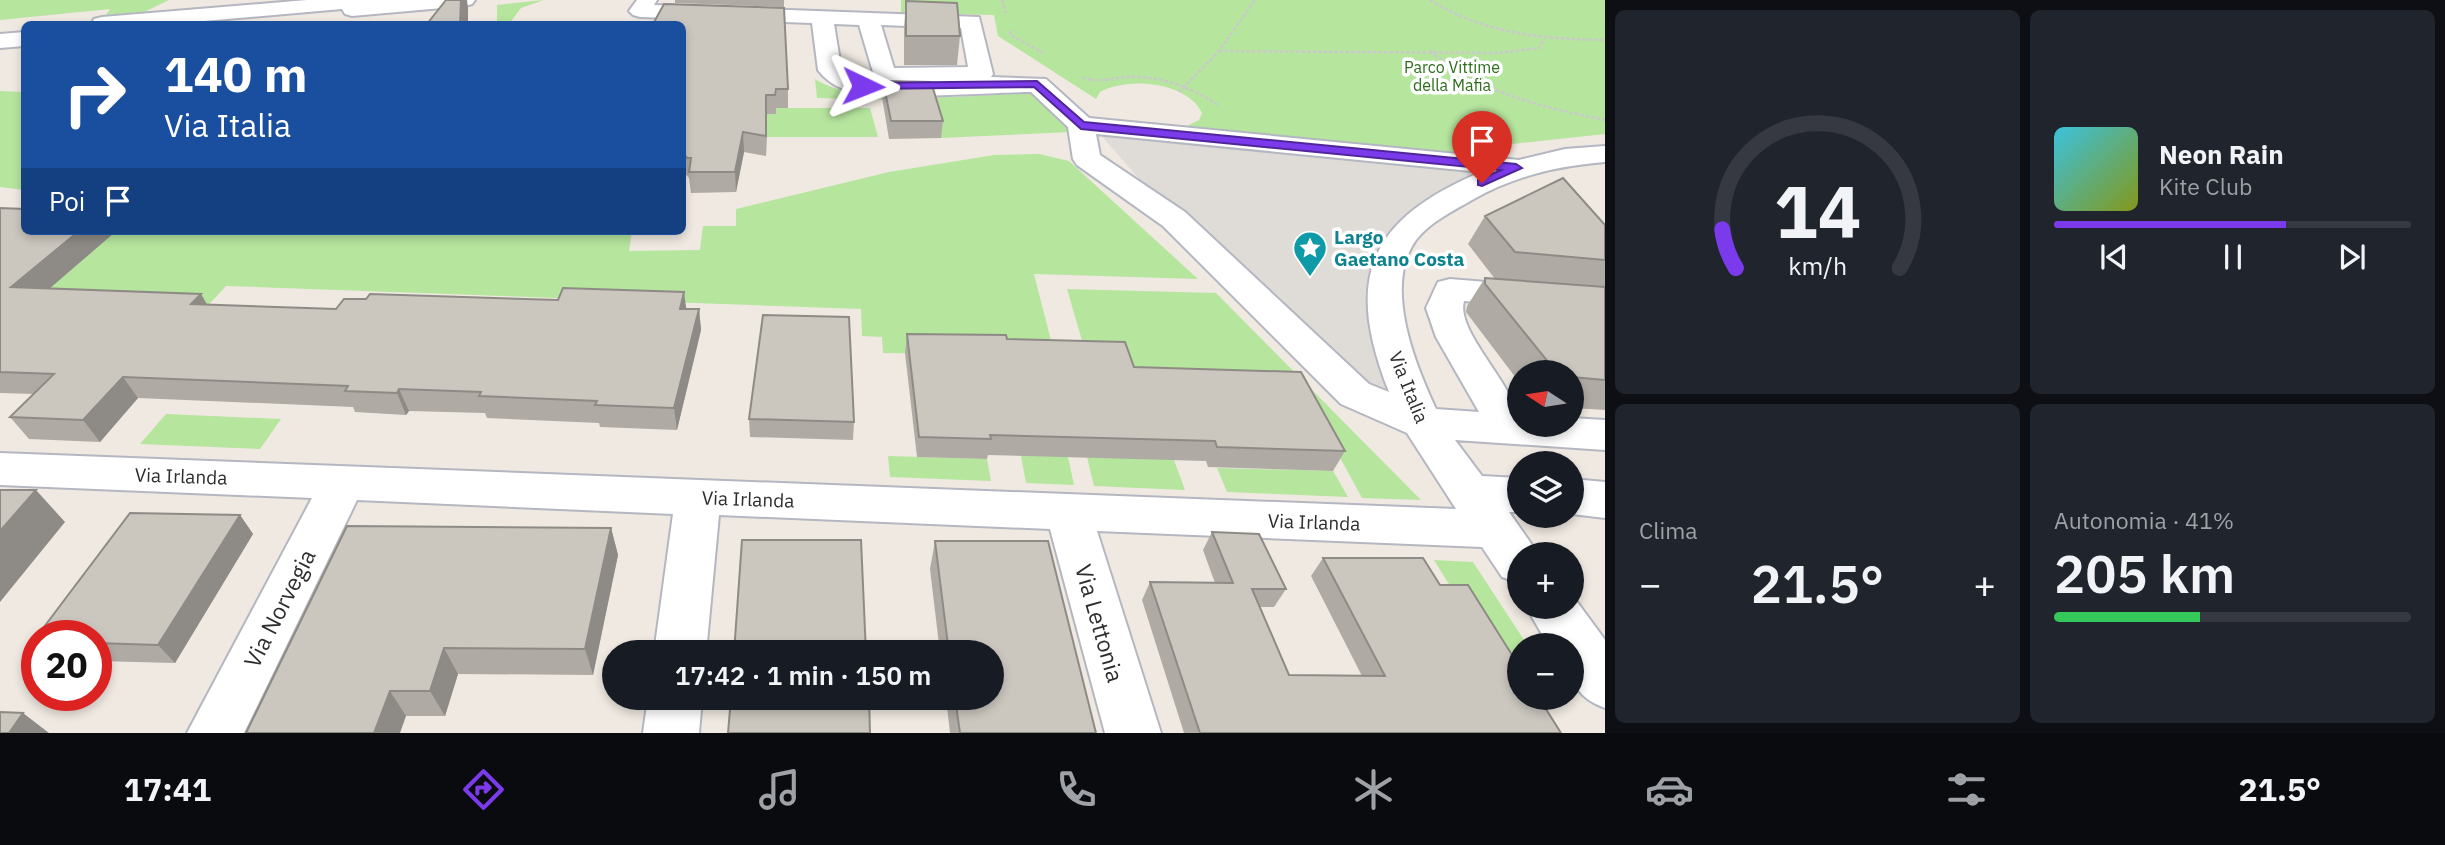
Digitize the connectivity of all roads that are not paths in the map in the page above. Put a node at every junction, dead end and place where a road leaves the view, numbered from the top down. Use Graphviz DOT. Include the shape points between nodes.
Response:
graph roads {
  1 [pos="379,0"];
  2 [pos="465,0"];
  3 [pos="647,0"];
  4 [pos="284,4"];
  5 [pos="187,14"];
  6 [pos="822,18"];
  7 [pos="869,20"];
  8 [pos="128,21"];
  9 [pos="21,31"];
  10 [pos="0,34"];
  11 [pos="21,39"];
  12 [pos="0,41"];
  13 [pos="1087,126"];
  14 [pos="1605,154"];
  15 [pos="1516,168"];
  16 [pos="1605,303"];
  17 [pos="1422,423"];
  18 [pos="1507,426"];
  19 [pos="1507,429"];
  20 [pos="1584,434"];
  21 [pos="1605,435"];
  22 [pos="0,469"];
  23 [pos="343,483"];
  24 [pos="698,498"];
  25 [pos="1584,498"];
  26 [pos="1605,500"];
  27 [pos="1068,512"];
  28 [pos="1511,529"];
  29 [pos="1560,619"];
  30 [pos="682,640"];
  31 [pos="1605,683"];
  32 [pos="674,710"];
  33 [pos="215,733"];
  34 [pos="671,733"];
  35 [pos="1133,733"];
  1 -- 4 [label="street"];
  2 -- 5 [label="street"];
  3 -- 6 [label="street" via="640,12"];
  4 -- 5 [label="street"];
  5 -- 8 [label="street"];
  6 -- 7 [label="street"];
  6 -- 13 [label="street" via="830,70 848,82 878,87 1037,84"];
  7 -- 7 [label="street" via="971,22 981,74 884,75"];
  9 -- 10 [label="street"];
  11 -- 12 [label="street"];
  13 -- 15 [label="street"];
  13 -- 17 [label="street" via="1087,159 1174,219 1355,394"];
  14 -- 15 [label="street"];
  15 -- 17 [label="street, Via Italia" via="1427,212 1396,245 1388,266 1384,289 1392,347"];
  16 -- 18 [label="street" via="1450,289 1444,308 1455,337"];
  17 -- 19 [label="street"];
  17 -- 28 [label="street, Via Italia" via="1470,494"];
  20 -- 21 [label="street"];
  22 -- 23 [label="street, Via Irlanda"];
  23 -- 24 [label="street, Via Irlanda"];
  23 -- 33 [label="street, Via Norvegia"];
  24 -- 27 [label="street, Via Irlanda"];
  24 -- 30 [label="street"];
  25 -- 26 [label="street"];
  27 -- 28 [label="street, Via Irlanda"];
  27 -- 35 [label="street, Via Lettonia"];
  29 -- 31 [label="street"];
  32 -- 34 [label="street"];
}
